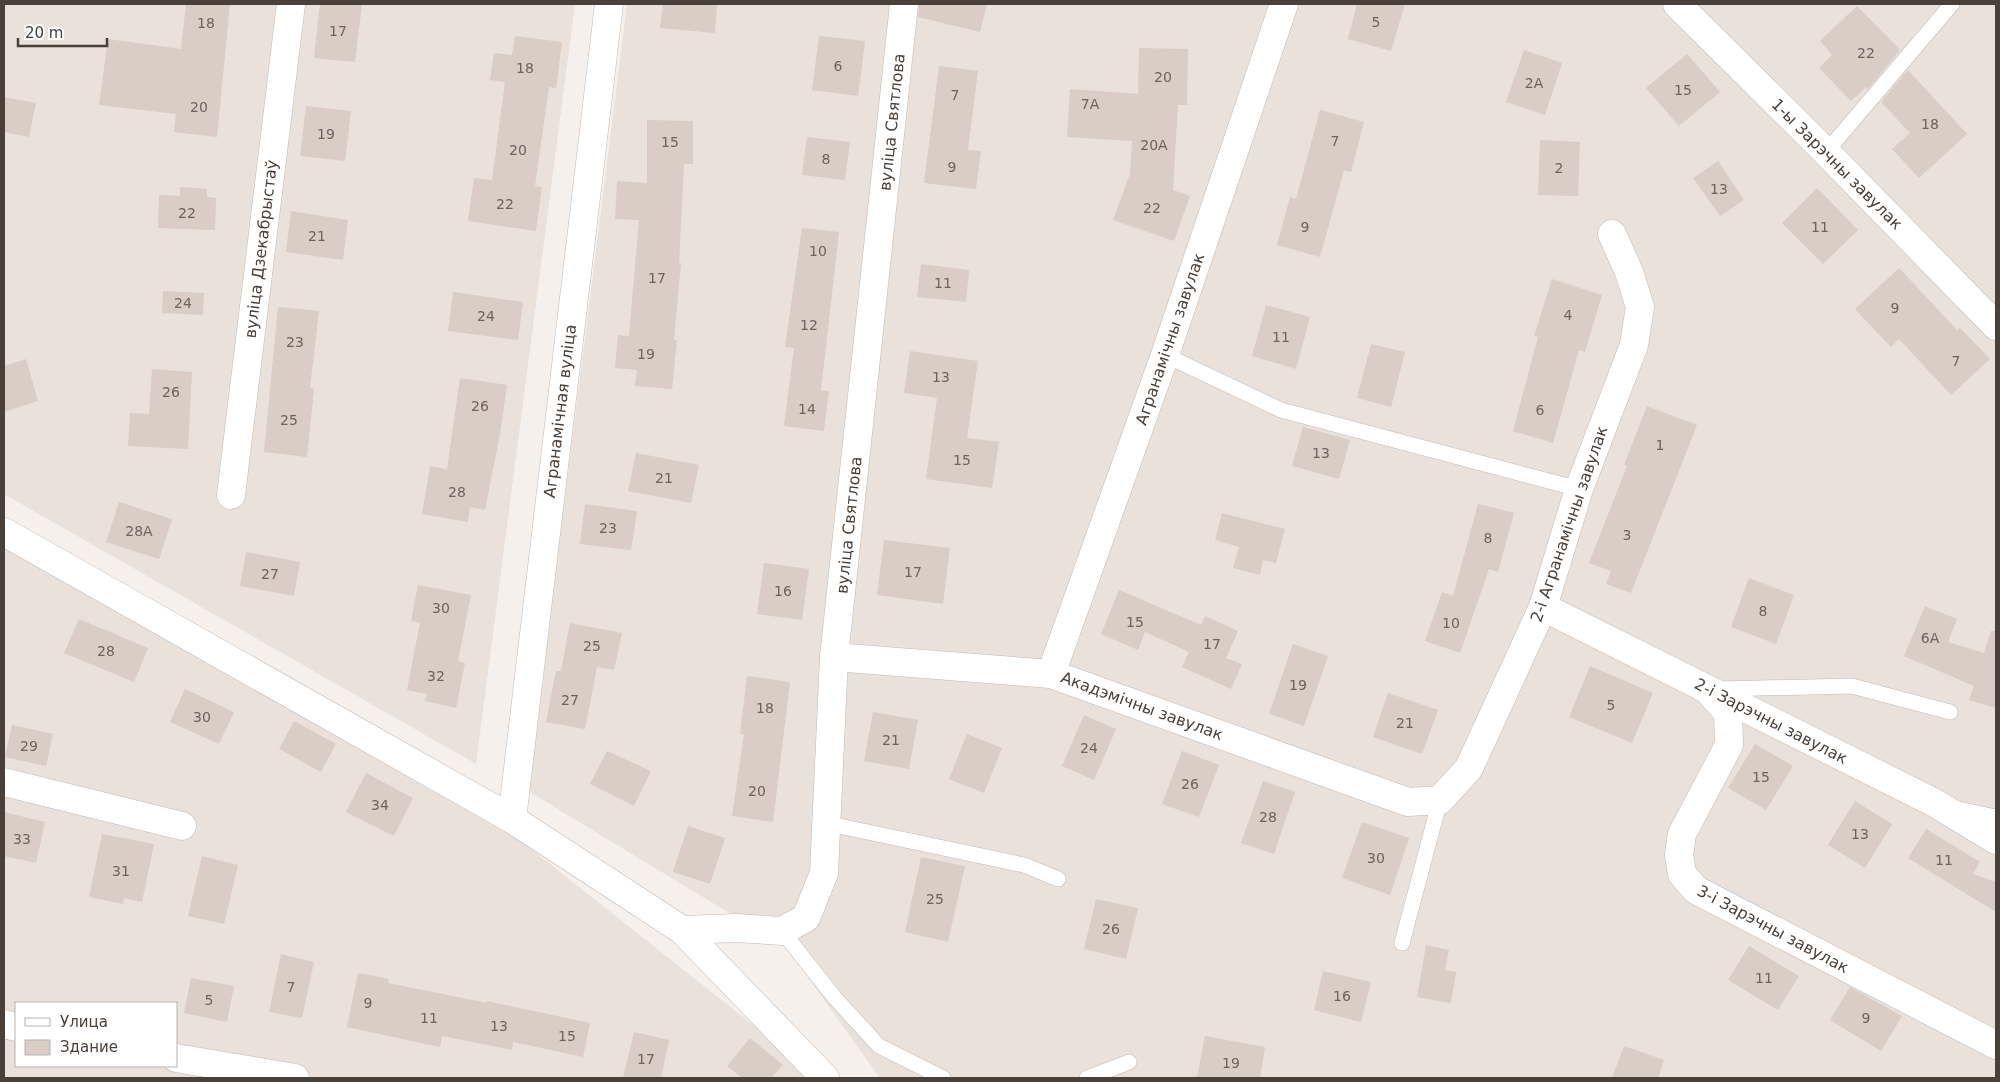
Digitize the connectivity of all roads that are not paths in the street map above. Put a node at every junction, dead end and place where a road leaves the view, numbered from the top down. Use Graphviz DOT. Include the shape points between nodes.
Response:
graph roads {
  1 [pos="291,4"];
  2 [pos="609,4"];
  3 [pos="904,4"];
  4 [pos="1284,4"];
  5 [pos="1677,4"];
  6 [pos="1952,4"];
  7 [pos="1826,152"];
  8 [pos="1612,234"];
  9 [pos="1996,326"];
  10 [pos="1165,355"];
  11 [pos="1579,489"];
  12 [pos="231,495"];
  13 [pos="4,532"];
  14 [pos="1543,607"];
  15 [pos="834,658"];
  16 [pos="1051,674"];
  17 [pos="1707,689"];
  18 [pos="1950,712"];
  19 [pos="4,782"];
  20 [pos="1440,800"];
  21 [pos="1935,804"];
  22 [pos="1996,817"];
  23 [pos="512,819"];
  24 [pos="825,824"];
  25 [pos="182,826"];
  26 [pos="1996,840"];
  27 [pos="1058,879"];
  28 [pos="682,930"];
  29 [pos="782,930"];
  30 [pos="1402,943"];
  31 [pos="1996,1046"];
  32 [pos="178,1058"];
  33 [pos="1129,1062"];
  34 [pos="296,1078"];
  35 [pos="825,1078"];
  36 [pos="943,1078"];
  37 [pos="1087,1078"];
  1 -- 12 [label="street, вуліца Дзекабрыстаў"];
  2 -- 23 [label="street, Агранамічная вуліца"];
  3 -- 15 [label="street, вуліца Святлова"];
  4 -- 10 [label="street, Агранамічны завулак"];
  5 -- 7 [label="street, 1-ы Зарэчны завулак"];
  6 -- 7 [label="lane"];
  7 -- 9 [label="street, 1-ы Зарэчны завулак"];
  8 -- 11 [label="street, 2-і Агранамічны завулак" via="1640,307 1634,345"];
  10 -- 11 [label="lane" via="1281,410"];
  10 -- 16 [label="street, Агранамічны завулак"];
  11 -- 14 [label="street, 2-і Агранамічны завулак"];
  13 -- 23 [label="street"];
  14 -- 17 [label="street, 2-і Зарэчны завулак"];
  14 -- 20 [label="street, 2-і Агранамічны завулак" via="1469,768"];
  15 -- 16 [label="street, Акадэмічны завулак"];
  15 -- 24 [label="street, вуліца Святлова"];
  16 -- 20 [label="street, Акадэмічны завулак" via="1408,802"];
  17 -- 18 [label="lane" via="1852,686"];
  17 -- 21 [label="street, 2-і Зарэчны завулак"];
  17 -- 31 [label="street, 3-і Зарэчны завулак" via="1728,713 1729,745 1682,834 1679,854 1682,874 1696,890"];
  19 -- 25 [label="street"];
  20 -- 30 [label="lane"];
  21 -- 22 [label="lane"];
  21 -- 26 [label="street, 2-і Зарэчны завулак"];
  23 -- 28 [label="street"];
  24 -- 27 [label="lane" via="1024,865"];
  24 -- 29 [label="street, вуліца Святлова" via="824,872 806,918"];
  28 -- 29 [label="street, вуліца Святлова"];
  28 -- 35 [label="street"];
  29 -- 36 [label="lane" via="835,998 879,1046"];
  32 -- 34 [label="street"];
  33 -- 37 [label="lane"];
}
